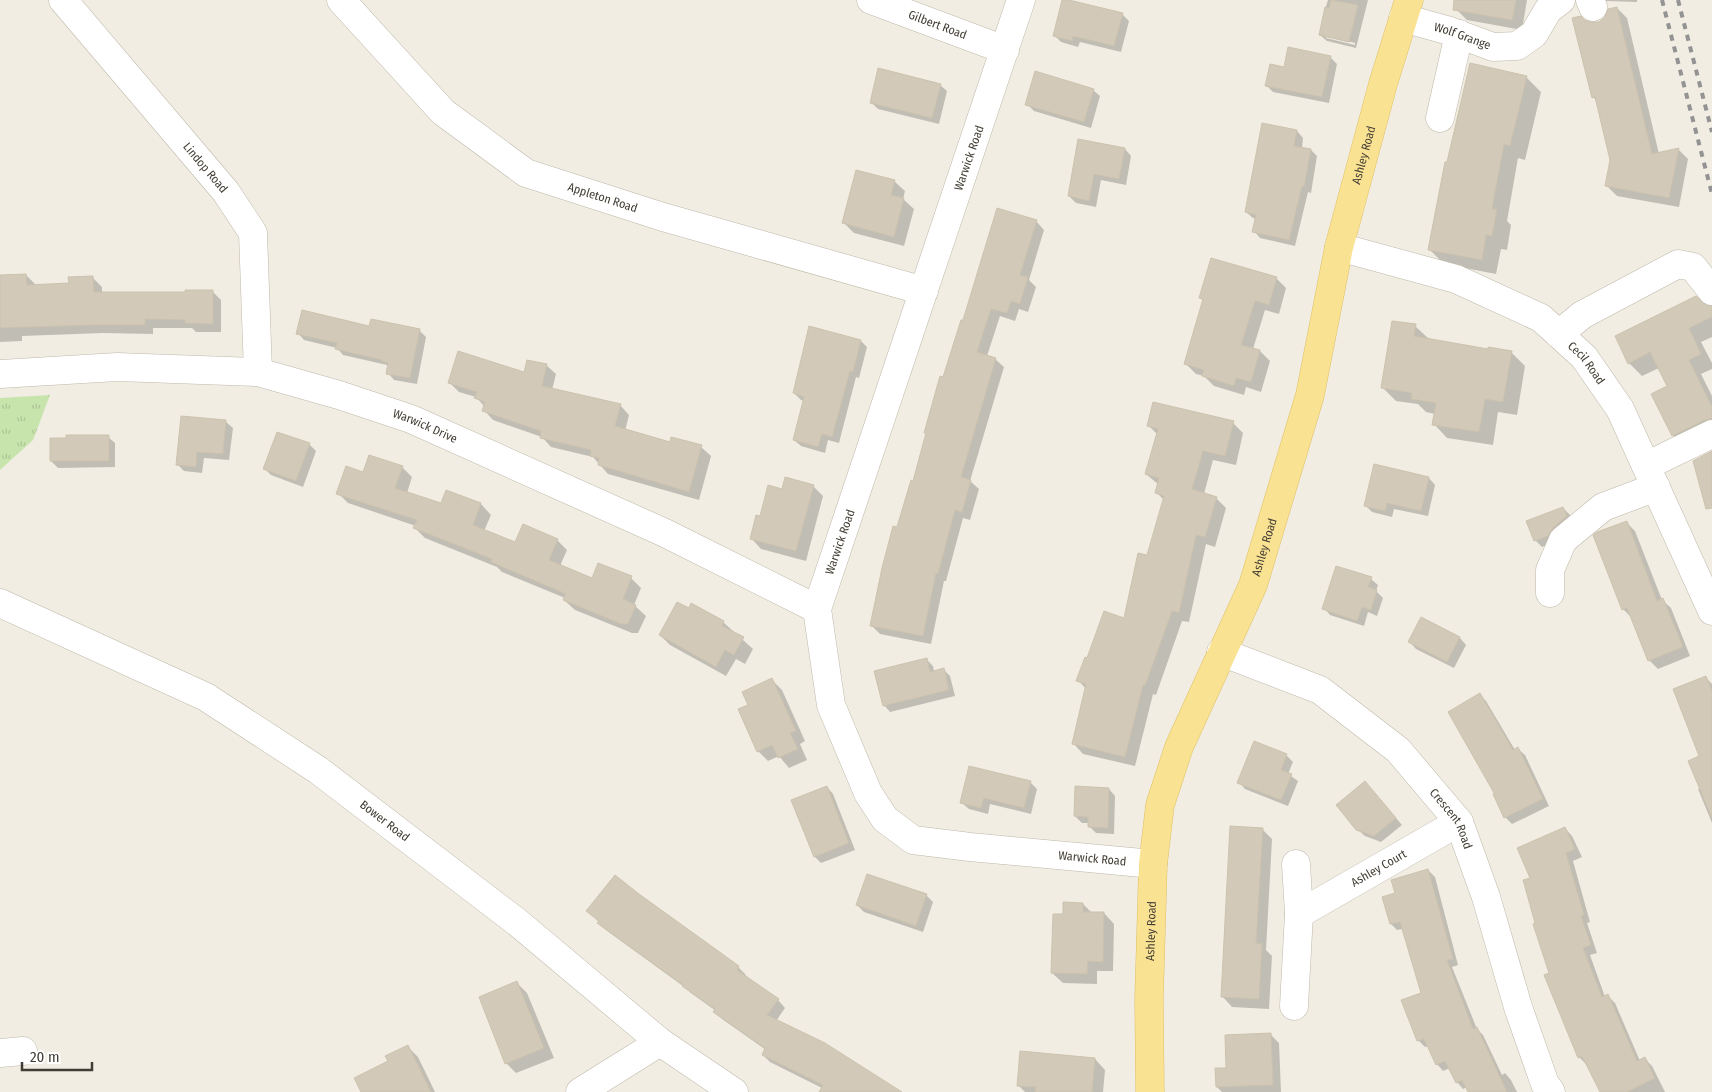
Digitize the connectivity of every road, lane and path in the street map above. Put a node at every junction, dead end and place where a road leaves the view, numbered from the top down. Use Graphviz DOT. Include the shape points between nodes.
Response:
graph roads {
  1 [pos="63,0"];
  2 [pos="341,0"];
  3 [pos="871,0"];
  4 [pos="1021,0"];
  5 [pos="1561,0"];
  6 [pos="1406,9"];
  7 [pos="1459,34"];
  8 [pos="1005,50"];
  9 [pos="1440,118"];
  10 [pos="1339,247"];
  11 [pos="924,291"];
  12 [pos="1712,291"];
  13 [pos="1559,334"];
  14 [pos="258,372"];
  15 [pos="0,374"];
  16 [pos="1712,434"];
  17 [pos="1651,477"];
  18 [pos="1550,593"];
  19 [pos="0,603"];
  20 [pos="817,609"];
  21 [pos="1712,611"];
  22 [pos="1221,652"];
  23 [pos="1459,822"];
  24 [pos="1153,864"];
  25 [pos="1296,864"];
  26 [pos="1299,914"];
  27 [pos="1294,1006"];
  28 [pos="660,1042"];
  29 [pos="580,1092"];
  30 [pos="734,1092"];
  31 [pos="1150,1092"];
  32 [pos="1551,1092"];
  1 -- 14 [label="street, Lindop Road" via="226,192 253,233"];
  2 -- 11 [label="street, Appleton Road" via="443,112 526,173 663,217"];
  3 -- 8 [label="street, Gilbert Road"];
  4 -- 8 [label="street, Warwick Road"];
  5 -- 7 [label="street, Wolf Grange" via="1548,10 1534,34 1517,46 1493,47"];
  6 -- 7 [label="street, Wolf Grange"];
  6 -- 10 [label="main road, Ashley Road"];
  7 -- 9 [label="street"];
  8 -- 11 [label="street, Warwick Road"];
  10 -- 13 [label="street, Cecil Road" via="1456,279 1541,318"];
  10 -- 22 [label="main road, Ashley Road" via="1310,395 1253,585"];
  11 -- 20 [label="street, Warwick Road"];
  12 -- 13 [label="street" via="1693,267 1678,264 1582,314"];
  13 -- 17 [label="street, Cecil Road" via="1584,357 1620,409"];
  14 -- 15 [label="street, Warwick Drive" via="116,367"];
  14 -- 20 [label="street, Warwick Drive" via="411,419 665,533"];
  16 -- 17 [label="street"];
  17 -- 18 [label="street" via="1603,507 1563,540 1550,570"];
  17 -- 21 [label="street, Cecil Road"];
  19 -- 28 [label="street, Bower Road" via="206,698 318,770 517,922"];
  20 -- 24 [label="street, Warwick Road" via="832,705 868,792 885,819 913,840"];
  22 -- 23 [label="street, Crescent Road" via="1320,690 1398,750"];
  22 -- 24 [label="main road, Ashley Road" via="1178,747 1160,805"];
  23 -- 26 [label="street, Ashley Court"];
  23 -- 32 [label="street, Crescent Road" via="1486,896 1518,1007 1545,1084"];
  24 -- 31 [label="main road, Ashley Road"];
  25 -- 26 [label="street"];
  26 -- 27 [label="street"];
  28 -- 29 [label="street"];
  28 -- 30 [label="street, Bower Road"];
}
